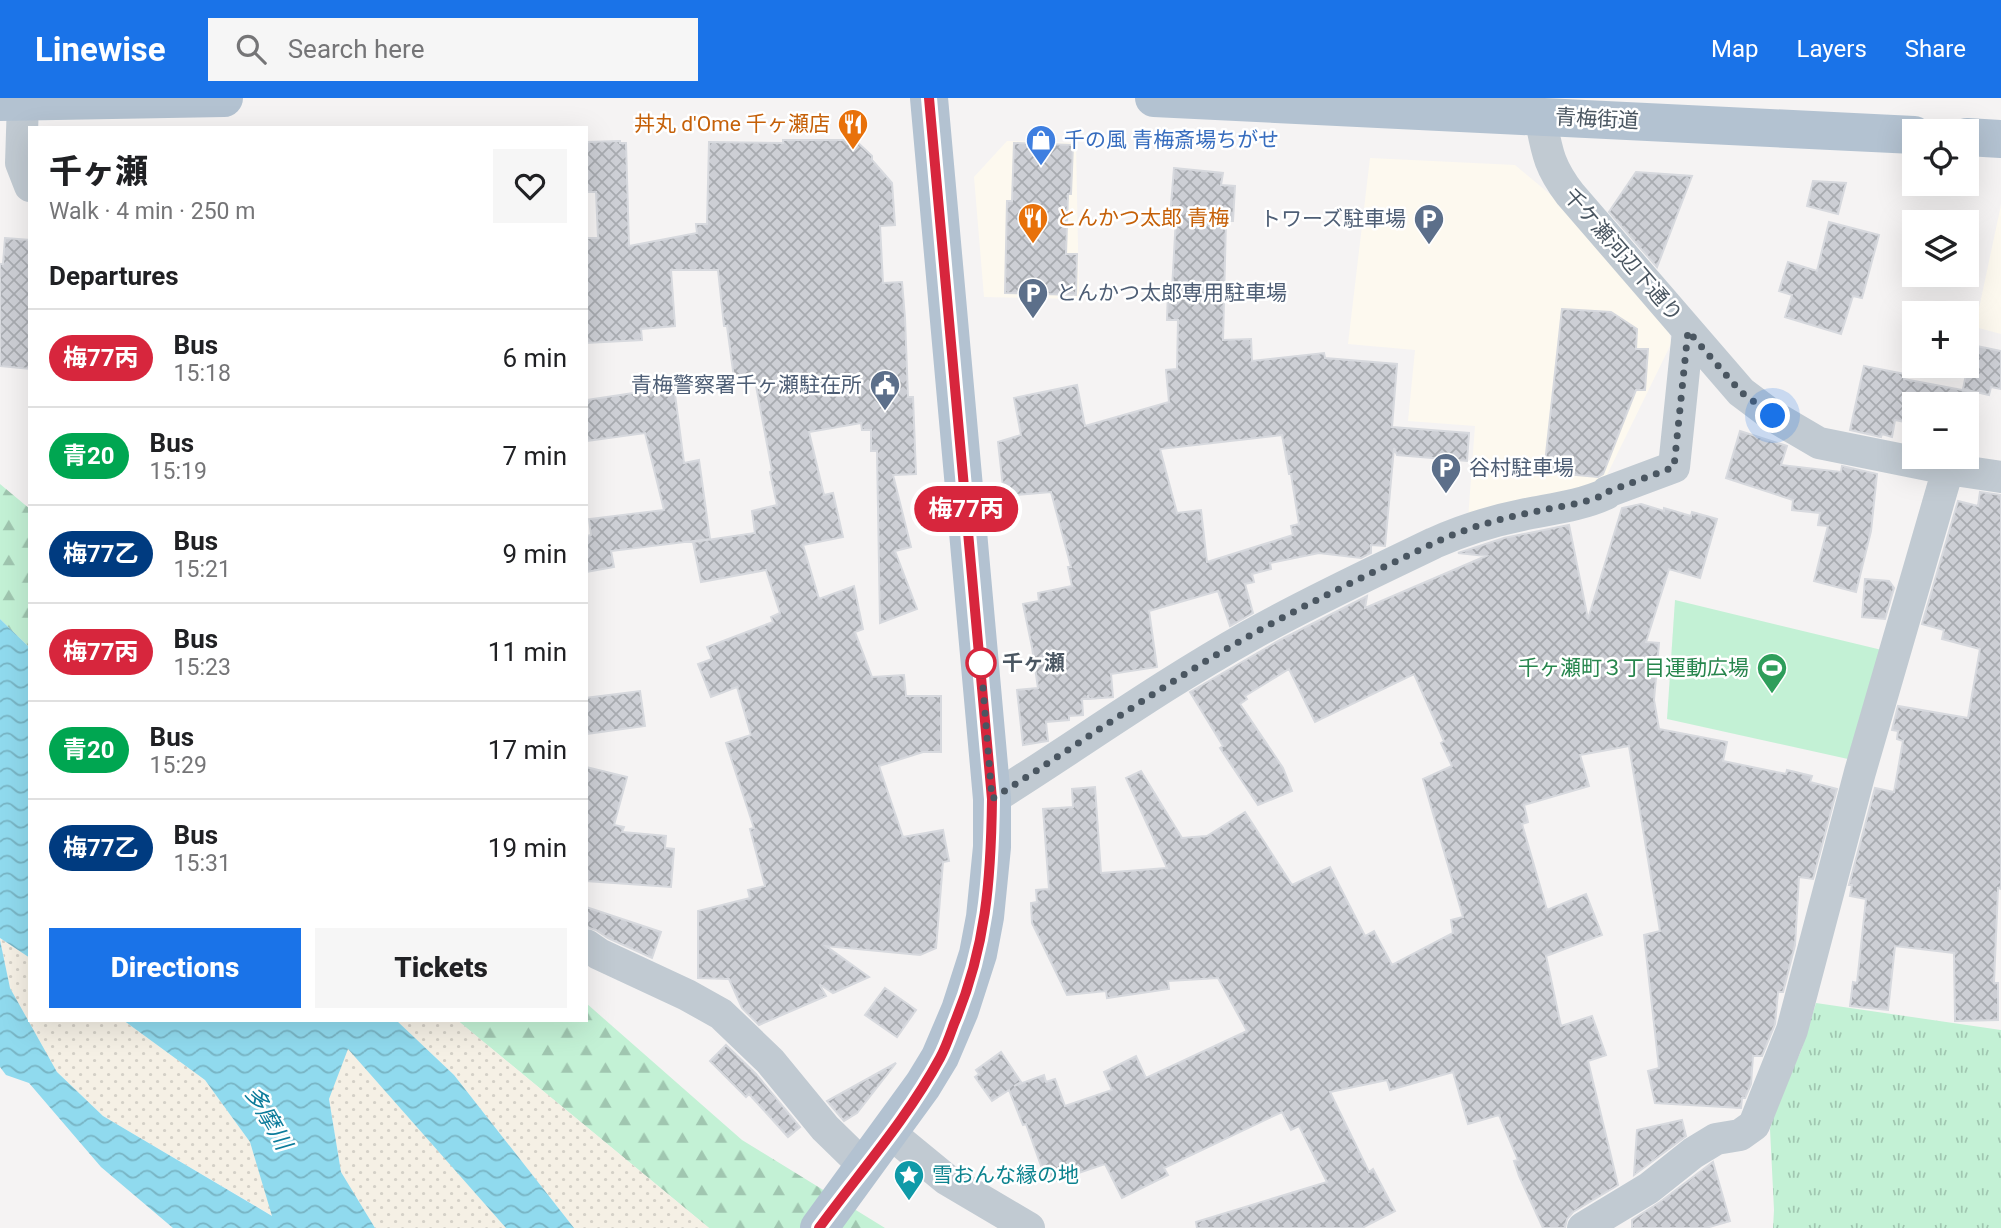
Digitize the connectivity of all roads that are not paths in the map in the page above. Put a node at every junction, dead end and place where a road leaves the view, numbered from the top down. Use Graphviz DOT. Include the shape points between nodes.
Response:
graph roads {
  1 [pos="225,98"];
  2 [pos="929,98"];
  3 [pos="1154,98"];
  4 [pos="15,101"];
  5 [pos="1540,116"];
  6 [pos="1902,134"];
  7 [pos="1979,138"];
  8 [pos="2001,139"];
  9 [pos="28,181"];
  10 [pos="1688,331"];
  11 [pos="1902,460"];
  12 [pos="1948,469"];
  13 [pos="2001,477"];
  14 [pos="992,799"];
  15 [pos="588,946"];
  16 [pos="890,1133"];
  17 [pos="856,1178"];
  18 [pos="819,1228"];
  19 [pos="1028,1228"];
  20 [pos="1583,1228"];
  1 -- 4 [label="main road"];
  2 -- 14 [label="main road"];
  3 -- 5 [label="main road, 青梅街道"];
  4 -- 9 [label="street" via="21,163"];
  5 -- 6 [label="main road, 青梅街道"];
  5 -- 10 [label="street, 千ケ瀬河辺下通り" via="1555,174"];
  7 -- 8 [label="main road"];
  10 -- 11 [label="street, 千ケ瀬河辺下通り" via="1741,392 1773,416 1819,443"];
  10 -- 14 [label="street" via="1674,467 1591,500 1472,527 1434,543 1248,636"];
  12 -- 13 [label="street, 千ケ瀬河辺下通り"];
  12 -- 20 [label="street" via="1860,772 1792,1030 1754,1125 1740,1135 1716,1139"];
  14 -- 16 [label="main road" via="989,880 978,954 940,1057"];
  15 -- 17 [label="street" via="721,1014 770,1061 825,1128"];
  16 -- 17 [label="main road"];
  16 -- 19 [label="street" via="946,1179"];
  17 -- 18 [label="main road"];
}
